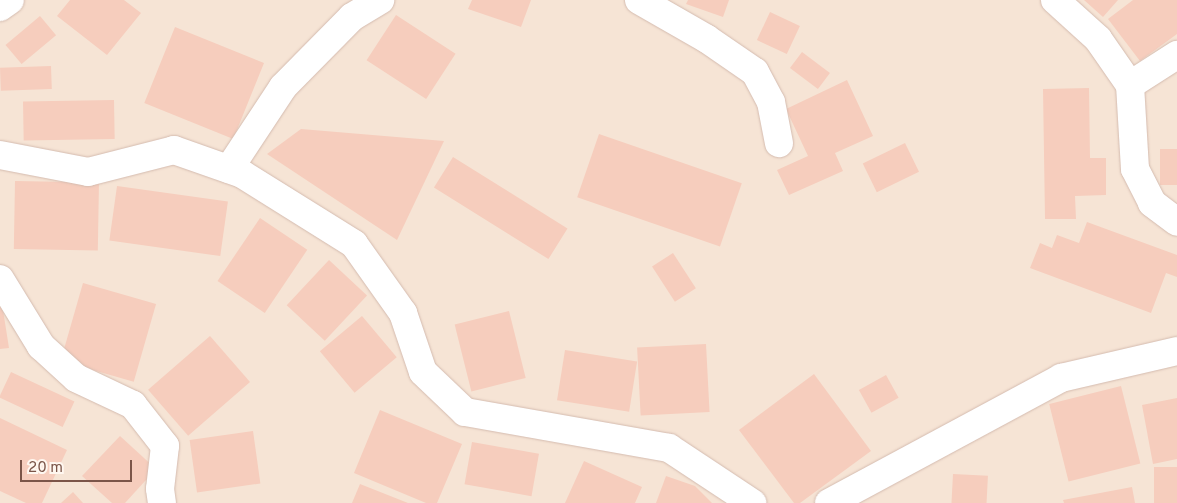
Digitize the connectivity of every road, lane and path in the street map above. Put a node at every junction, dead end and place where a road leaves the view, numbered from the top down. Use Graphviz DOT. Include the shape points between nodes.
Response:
graph roads {
  1 [pos="10,0"];
  2 [pos="380,0"];
  3 [pos="639,0"];
  4 [pos="1055,0"];
  5 [pos="0,7"];
  6 [pos="1177,55"];
  7 [pos="1130,85"];
  8 [pos="779,143"];
  9 [pos="0,155"];
  10 [pos="229,169"];
  11 [pos="1177,222"];
  12 [pos="0,280"];
  13 [pos="1177,351"];
  14 [pos="162,503"];
  15 [pos="752,503"];
  16 [pos="829,503"];
  1 -- 5 [label="street"];
  2 -- 10 [label="street" via="352,17 283,87"];
  3 -- 8 [label="street" via="707,39 754,72 771,102"];
  4 -- 7 [label="street" via="1098,39"];
  6 -- 7 [label="street"];
  7 -- 11 [label="street" via="1135,169 1152,203"];
  9 -- 10 [label="street" via="88,172 174,150"];
  10 -- 15 [label="street" via="354,244 403,312 423,372 465,412 668,448"];
  12 -- 14 [label="street" via="41,346 76,378 133,405 166,446 160,489"];
  13 -- 16 [label="street" via="1061,378"];
}
